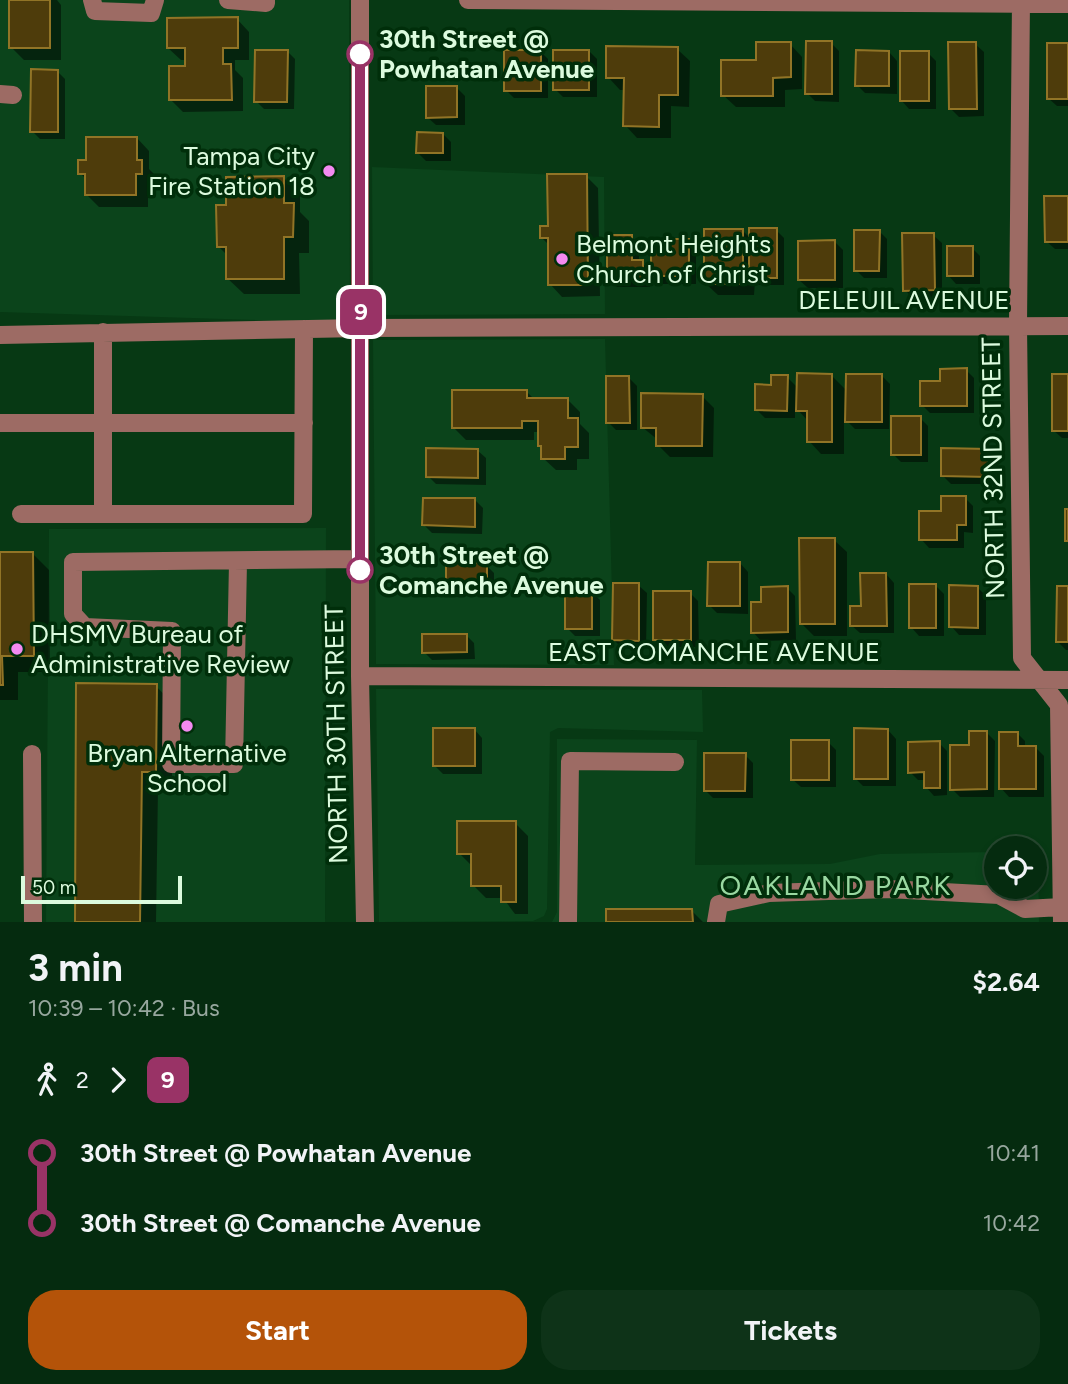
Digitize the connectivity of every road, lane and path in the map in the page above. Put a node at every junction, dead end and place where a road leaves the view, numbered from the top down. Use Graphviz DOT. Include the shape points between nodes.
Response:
graph roads {
  1 [pos="92,0"];
  2 [pos="155,0"];
  3 [pos="228,0"];
  4 [pos="266,0"];
  5 [pos="360,0"];
  6 [pos="468,0"];
  7 [pos="1021,2"];
  8 [pos="1068,4"];
  9 [pos="1018,326"];
  10 [pos="1068,326"];
  11 [pos="362,328"];
  12 [pos="304,329"];
  13 [pos="103,332"];
  14 [pos="0,335"];
  15 [pos="0,423"];
  16 [pos="103,423"];
  17 [pos="304,423"];
  18 [pos="21,514"];
  19 [pos="103,514"];
  20 [pos="360,559"];
  21 [pos="238,562"];
  22 [pos="360,676"];
  23 [pos="1041,680"];
  24 [pos="1068,680"];
  25 [pos="32,754"];
  26 [pos="675,762"];
  27 [pos="1062,914"];
  28 [pos="1025,916"];
  29 [pos="33,922"];
  30 [pos="365,922"];
  31 [pos="568,922"];
  32 [pos="716,922"];
  1 -- 2 [label="street" via="95,11 151,13"];
  3 -- 4 [label="street"];
  5 -- 11 [label="street, NORTH 30TH STREET"];
  6 -- 7 [label="street"];
  7 -- 8 [label="street"];
  7 -- 9 [label="street, NORTH 32ND STREET"];
  9 -- 10 [label="street, DELEUIL AVENUE"];
  9 -- 11 [label="street, DELEUIL AVENUE"];
  9 -- 23 [label="street, NORTH 32ND STREET" via="1021,658"];
  11 -- 12 [label="street, DELEUIL AVENUE"];
  11 -- 20 [label="street, NORTH 30TH STREET"];
  12 -- 13 [label="street, DELEUIL AVENUE"];
  12 -- 17 [label="street"];
  13 -- 14 [label="street, DELEUIL AVENUE"];
  13 -- 16 [label="street"];
  15 -- 16 [label="street"];
  16 -- 17 [label="street"];
  16 -- 19 [label="street"];
  17 -- 19 [label="street" via="303,514"];
  18 -- 19 [label="street"];
  20 -- 21 [label="street"];
  20 -- 22 [label="street, NORTH 30TH STREET"];
  21 -- 21 [label="street" via="73,562 73,614 85,627 172,631 171,764 234,764"];
  22 -- 23 [label="street, EAST COMANCHE AVENUE"];
  22 -- 30 [label="street, NORTH 30TH STREET"];
  23 -- 24 [label="street, EAST COMANCHE AVENUE"];
  23 -- 27 [label="street, NORTH 32ND STREET" via="1059,705"];
  25 -- 29 [label="street"];
  26 -- 31 [label="street" via="570,761"];
  27 -- 28 [label="street"];
  28 -- 32 [label="street" via="999,895 888,889 769,893 719,904"];
}
